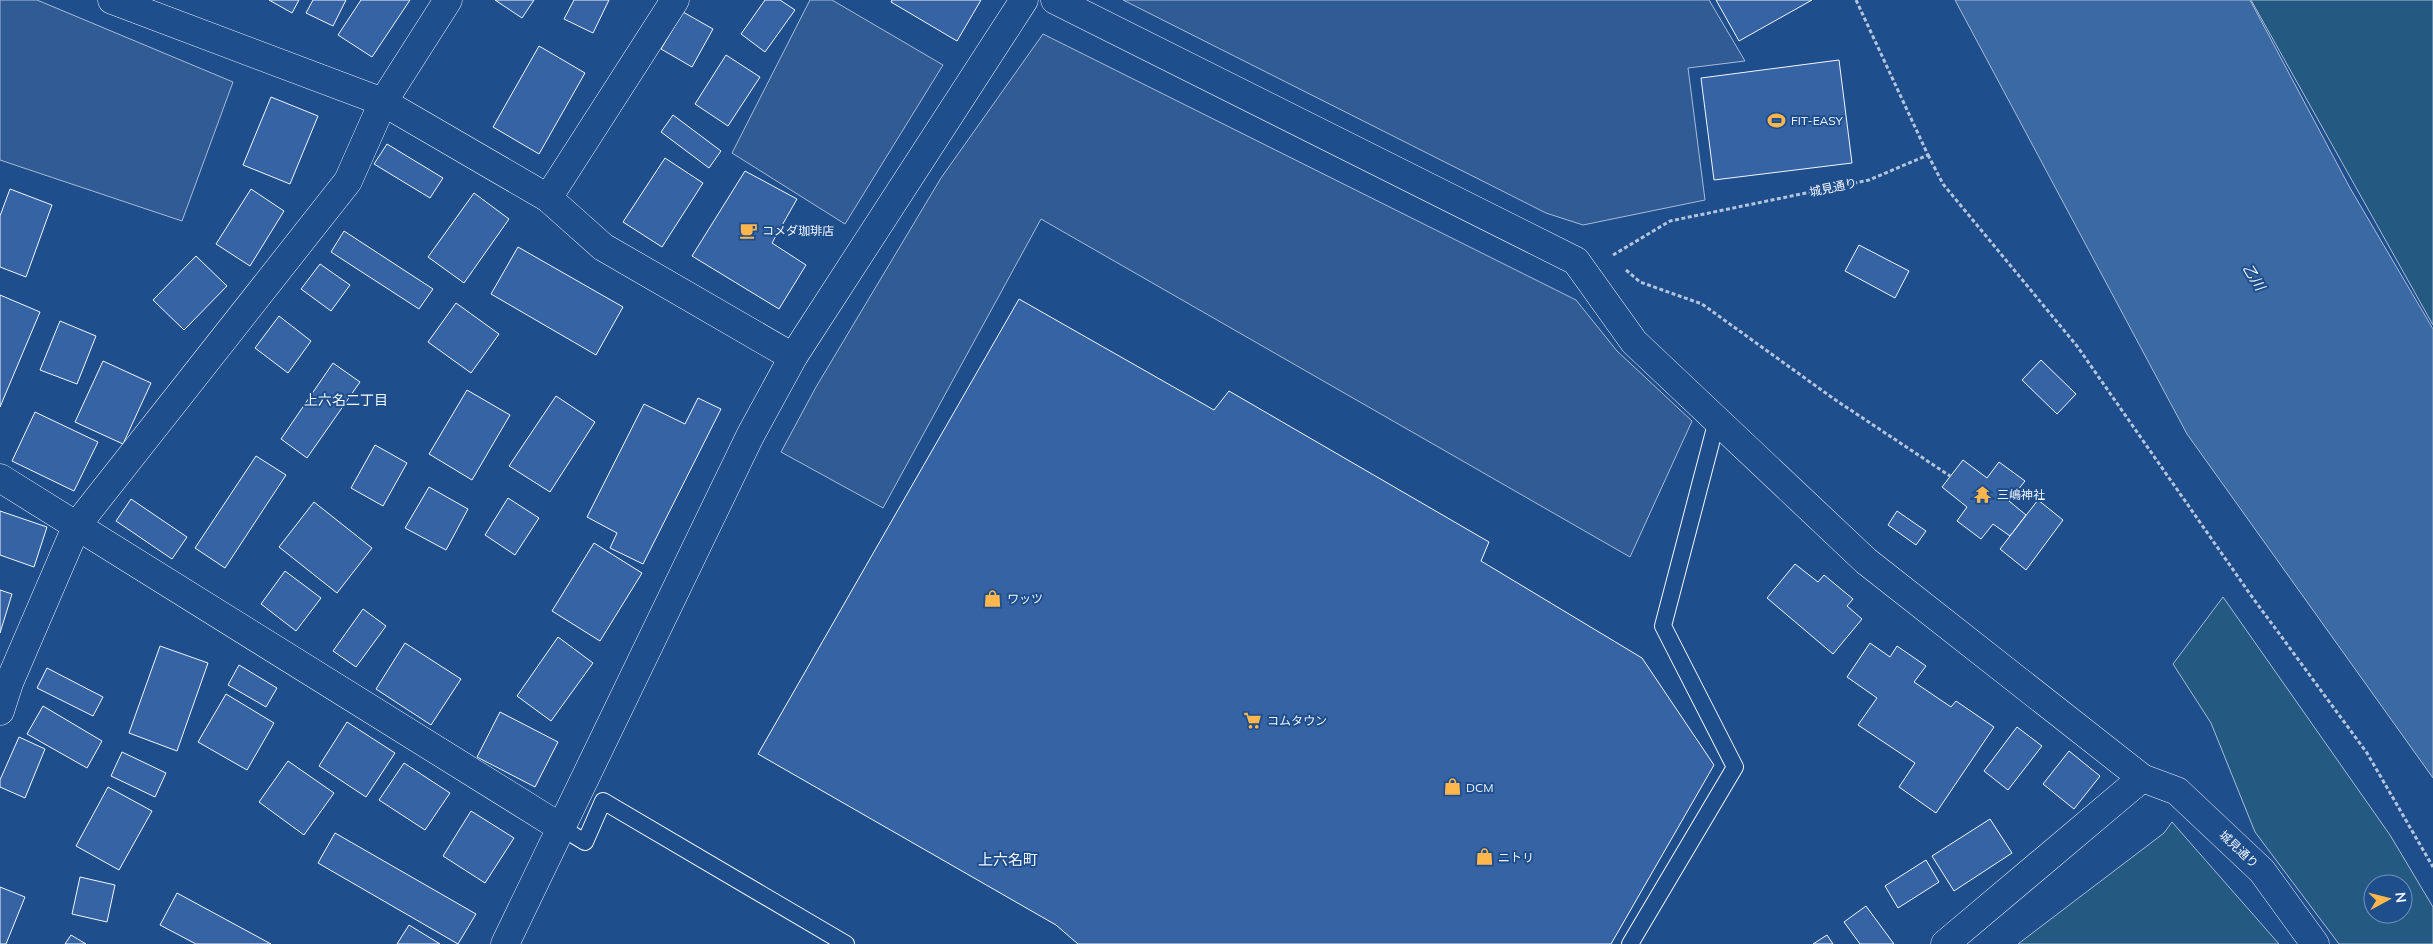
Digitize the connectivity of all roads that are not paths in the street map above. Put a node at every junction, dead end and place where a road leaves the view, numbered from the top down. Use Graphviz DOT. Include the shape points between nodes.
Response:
graph roads {
  1 [pos="112,0"];
  2 [pos="448,0"];
  3 [pos="675,0"];
  4 [pos="1024,0"];
  5 [pos="1055,0"];
  6 [pos="383,102"];
  7 [pos="548,198"];
  8 [pos="793,357"];
  9 [pos="1717,420"];
  10 [pos="0,478"];
  11 [pos="77,525"];
  12 [pos="0,711"];
  13 [pos="2142,778"];
  14 [pos="560,827"];
  15 [pos="505,944"];
  16 [pos="846,944"];
  17 [pos="1630,944"];
  18 [pos="1945,944"];
  19 [pos="2315,944"];
  1 -- 6 [label="street"];
  2 -- 6 [label="street"];
  3 -- 7 [label="street"];
  4 -- 8 [label="street"];
  5 -- 9 [label="street, 城見通り" via="1576,261 1634,342"];
  6 -- 7 [label="street"];
  6 -- 11 [label="street" via="348,181"];
  7 -- 8 [label="street" via="603,246"];
  8 -- 14 [label="street" via="750,436"];
  9 -- 13 [label="street, 城見通り" via="1866,561"];
  9 -- 17 [label="lane" via="1663,626 1735,767"];
  10 -- 11 [label="street"];
  11 -- 12 [label="street"];
  11 -- 14 [label="street"];
  13 -- 18 [label="street"];
  13 -- 19 [label="street, 城見通り" via="2177,791 2262,871"];
  14 -- 15 [label="street"];
  14 -- 16 [label="lane" via="585,842 603,801"];
}
